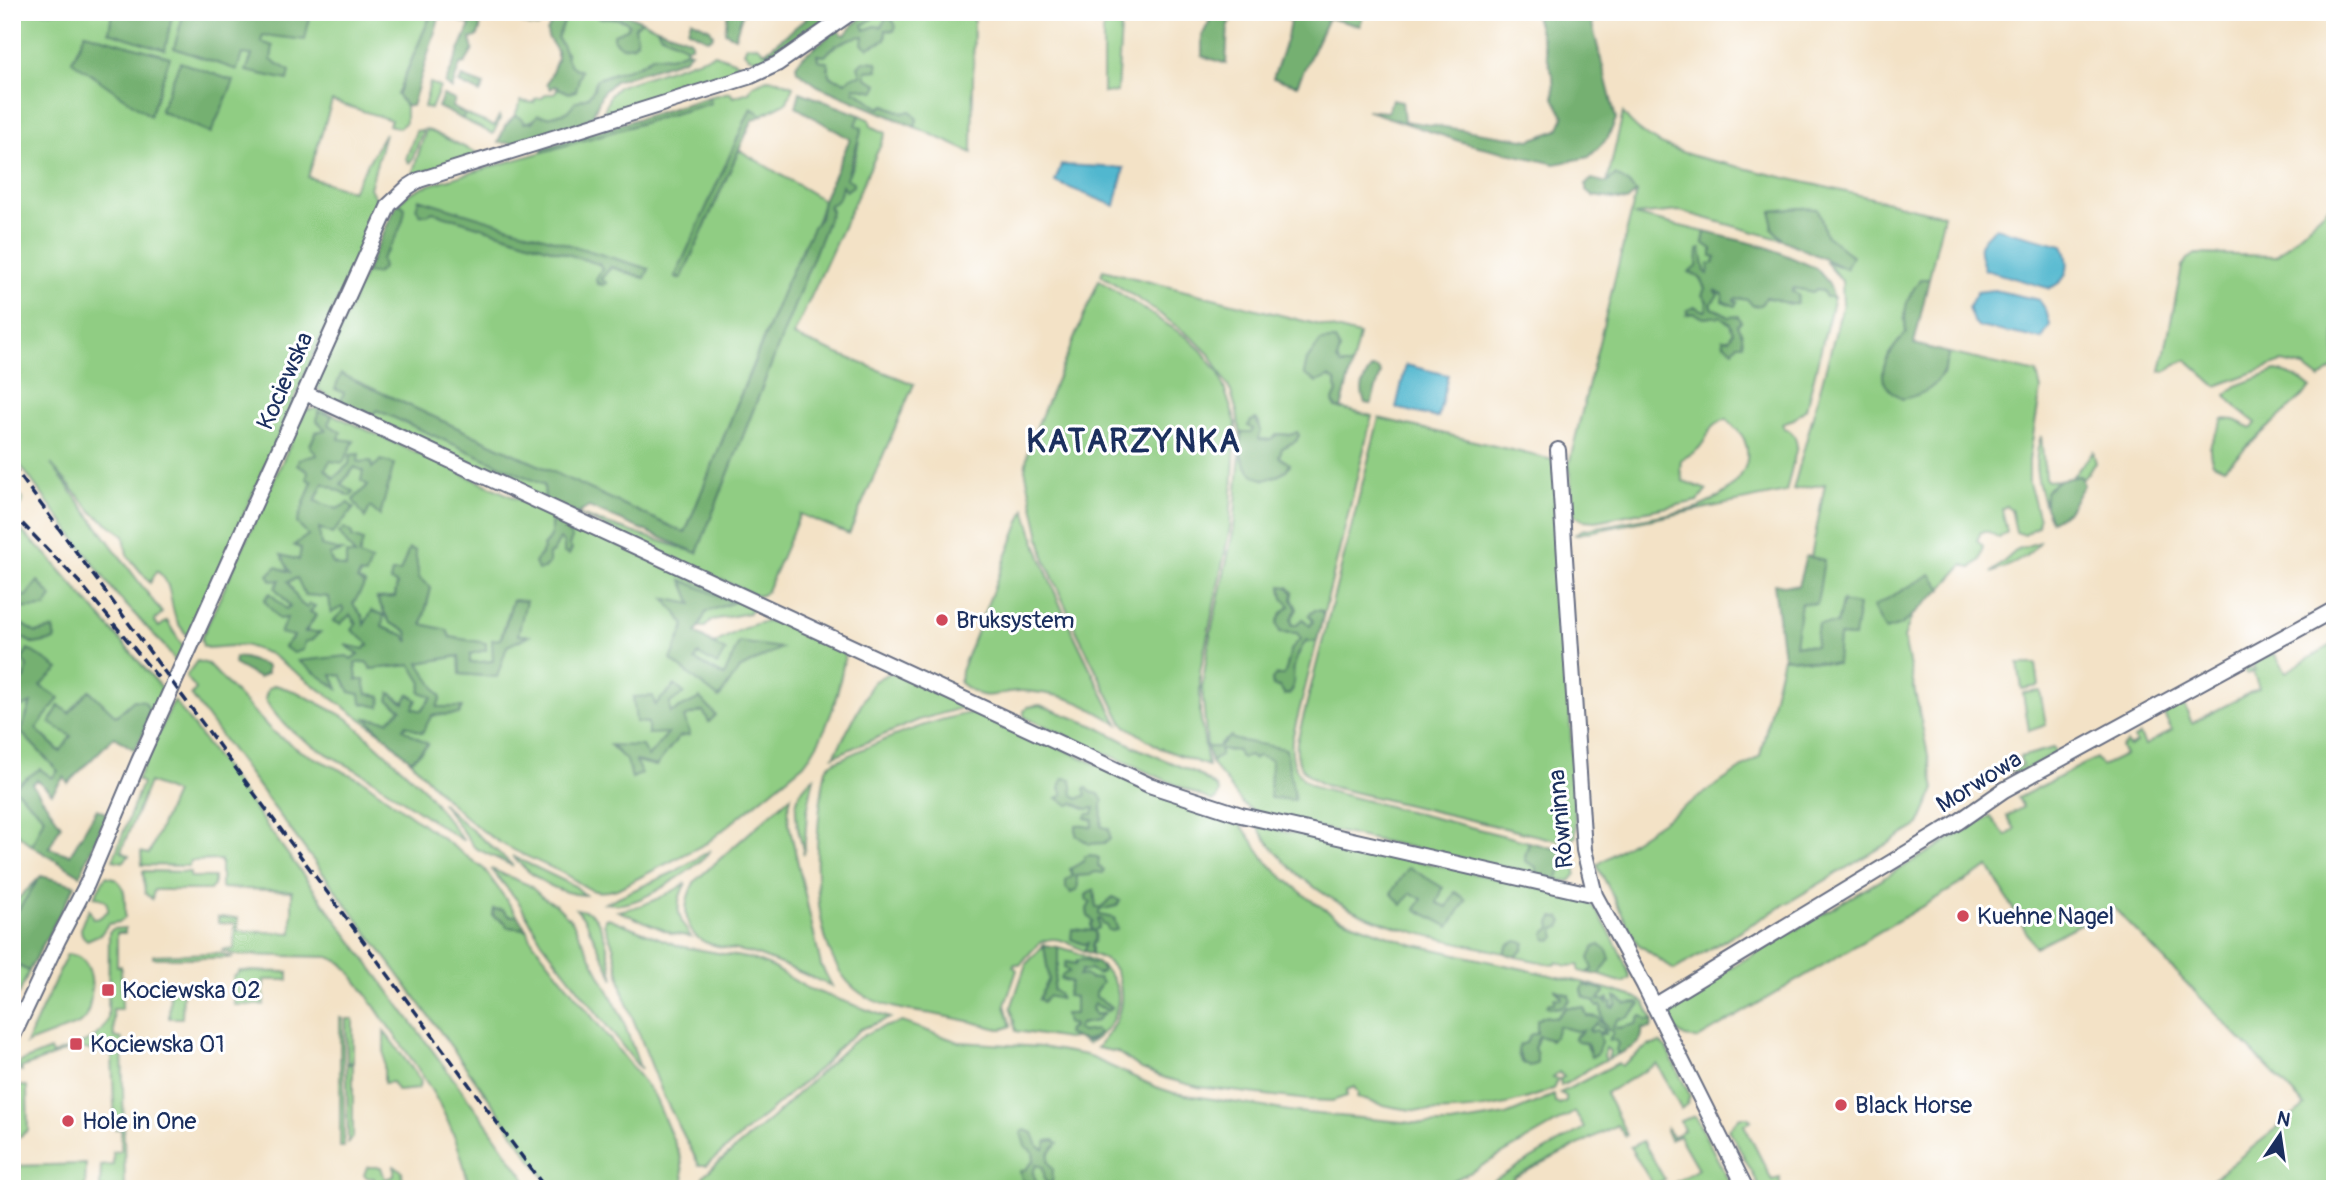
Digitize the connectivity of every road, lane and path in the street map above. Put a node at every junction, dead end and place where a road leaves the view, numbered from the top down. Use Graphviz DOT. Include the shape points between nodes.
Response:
graph roads {
  1 [pos="852,12"];
  2 [pos="305,393"];
  3 [pos="1558,450"];
  4 [pos="2335,609"];
  5 [pos="1595,895"];
  6 [pos="1654,1006"];
  7 [pos="12,1038"];
  8 [pos="1746,1189"];
  1 -- 2 [label="street, Kociewska" via="777,64 743,79 494,155 408,187 382,217"];
  2 -- 5 [label="street" via="1149,785 1241,815"];
  2 -- 7 [label="street, Kociewska" via="87,884"];
  3 -- 5 [label="street, Równinna" via="1584,850"];
  4 -- 6 [label="street, Morwowa" via="2004,790"];
  5 -- 6 [label="street, Równinna"];
  6 -- 8 [label="street, Równinna"];
}
